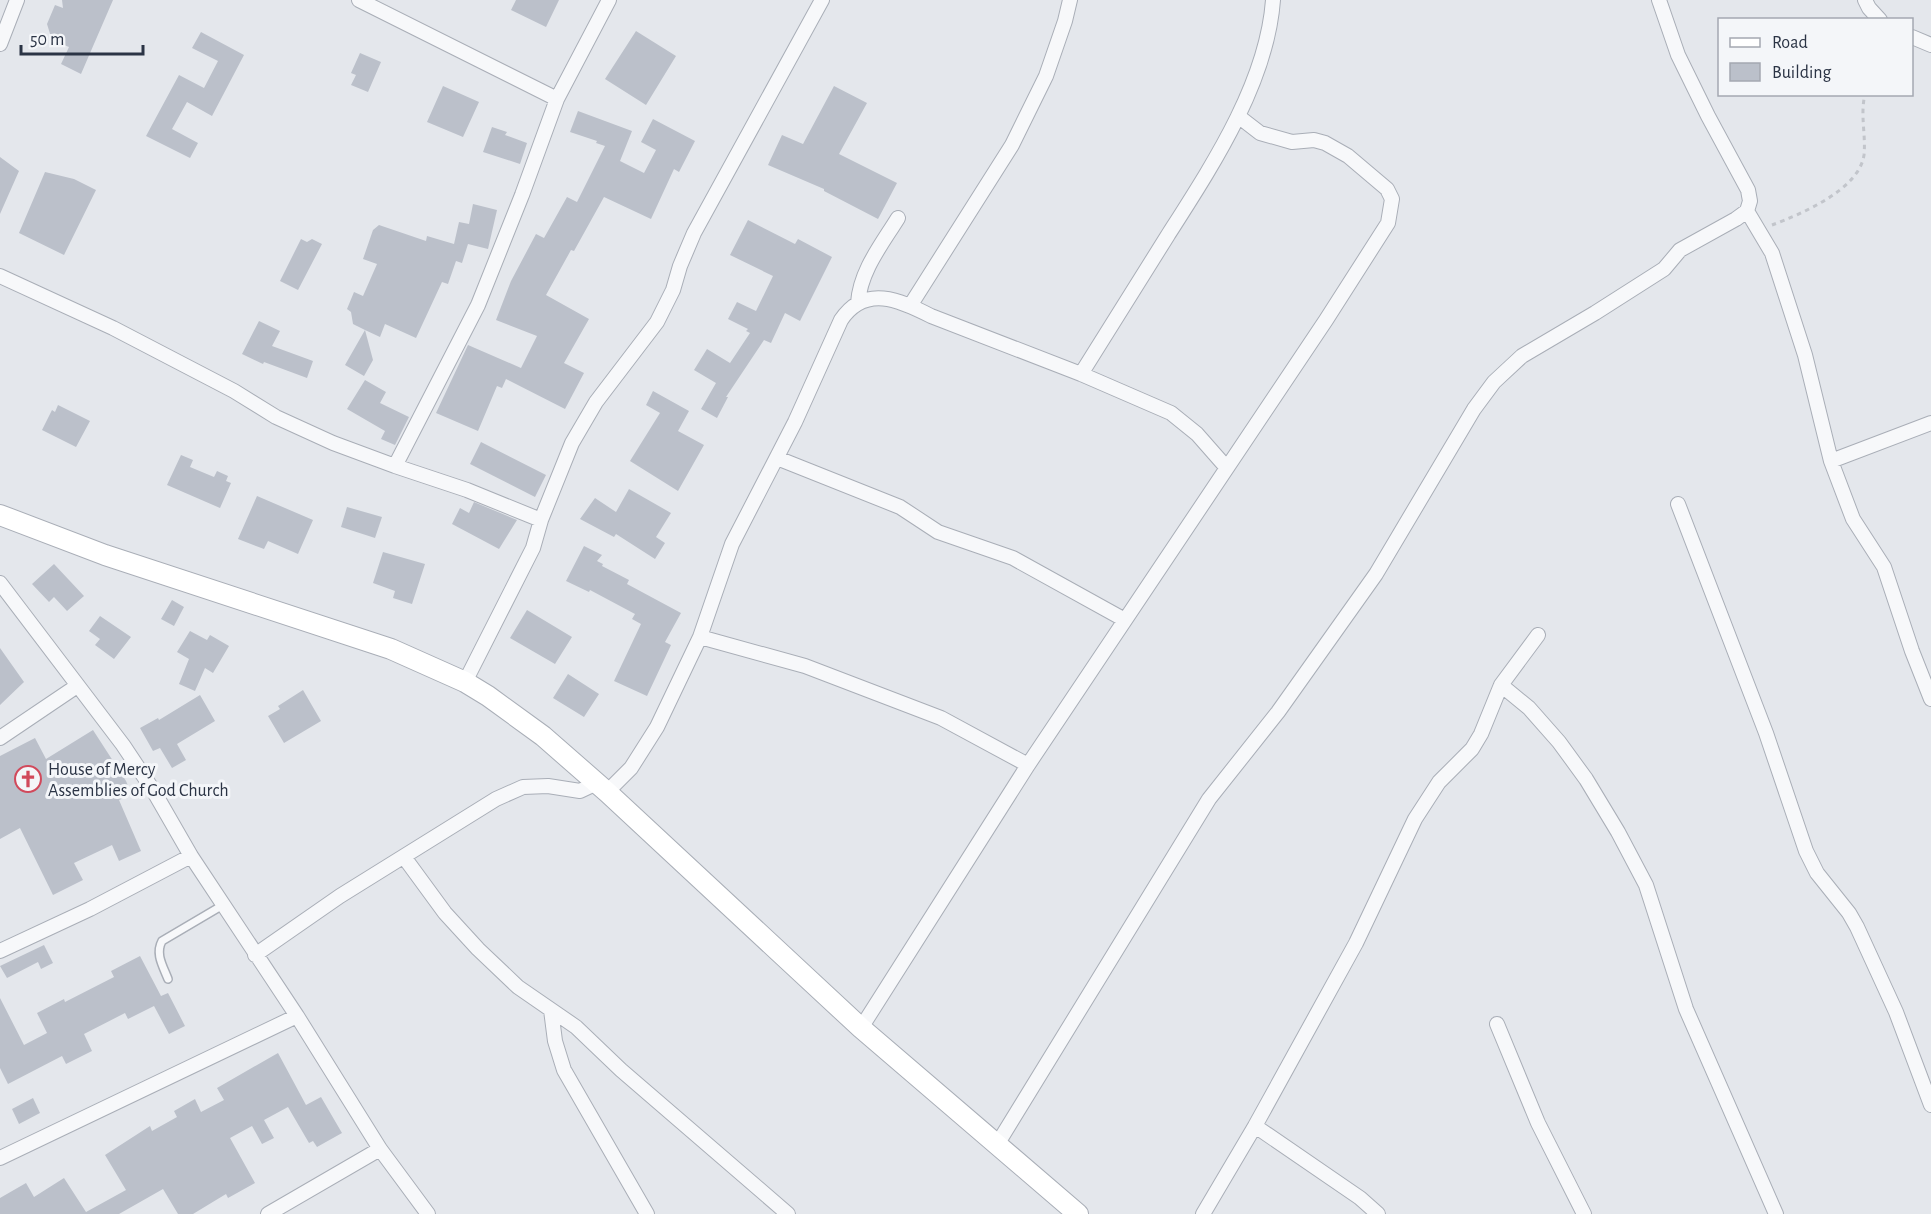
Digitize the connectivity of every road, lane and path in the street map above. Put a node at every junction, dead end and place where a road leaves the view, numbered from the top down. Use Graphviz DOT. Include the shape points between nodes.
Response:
graph roads {
  1 [pos="17,0"];
  2 [pos="359,0"];
  3 [pos="609,0"];
  4 [pos="822,0"];
  5 [pos="1070,0"];
  6 [pos="1273,0"];
  7 [pos="1659,0"];
  8 [pos="1865,0"];
  9 [pos="1878,18"];
  10 [pos="1913,38"];
  11 [pos="0,44"];
  12 [pos="1931,45"];
  13 [pos="1865,96"];
  14 [pos="557,99"];
  15 [pos="1238,116"];
  16 [pos="1747,211"];
  17 [pos="898,218"];
  18 [pos="1759,231"];
  19 [pos="0,276"];
  20 [pos="858,303"];
  21 [pos="910,306"];
  22 [pos="1081,374"];
  23 [pos="1931,423"];
  24 [pos="777,458"];
  25 [pos="1831,461"];
  26 [pos="395,466"];
  27 [pos="1226,468"];
  28 [pos="1678,504"];
  29 [pos="0,516"];
  30 [pos="541,520"];
  31 [pos="0,583"];
  32 [pos="1125,620"];
  33 [pos="1538,635"];
  34 [pos="700,637"];
  35 [pos="465,682"];
  36 [pos="1501,685"];
  37 [pos="77,686"];
  38 [pos="1931,699"];
  39 [pos="0,738"];
  40 [pos="1028,765"];
  41 [pos="602,787"];
  42 [pos="191,856"];
  43 [pos="404,857"];
  44 [pos="223,906"];
  45 [pos="0,951"];
  46 [pos="255,955"];
  47 [pos="168,979"];
  48 [pos="551,1010"];
  49 [pos="297,1016"];
  50 [pos="1497,1024"];
  51 [pos="861,1028"];
  52 [pos="1931,1104"];
  53 [pos="1255,1126"];
  54 [pos="998,1143"];
  55 [pos="380,1149"];
  56 [pos="0,1158"];
  57 [pos="268,1214"];
  58 [pos="428,1214"];
  59 [pos="647,1214"];
  60 [pos="788,1214"];
  61 [pos="1078,1214"];
  62 [pos="1203,1214"];
  63 [pos="1378,1214"];
  64 [pos="1584,1214"];
  65 [pos="1776,1214"];
  1 -- 11 [label="street"];
  2 -- 14 [label="street"];
  3 -- 14 [label="street"];
  4 -- 30 [label="street" via="694,233 657,322 596,402 572,443"];
  5 -- 21 [label="street" via="1046,76 1012,145"];
  6 -- 15 [label="street" via="1267,41"];
  7 -- 16 [label="street" via="1678,55 1748,190"];
  8 -- 9 [label="street"];
  10 -- 12 [label="street"];
  13 -- 18 [label="path" via="1864,155 1859,170 1846,185 1806,212"];
  14 -- 26 [label="street" via="478,305"];
  15 -- 22 [label="street" via="1216,160"];
  15 -- 27 [label="street" via="1260,133 1292,142 1314,140 1348,156 1386,189 1392,206 1388,223"];
  16 -- 18 [label="street"];
  16 -- 54 [label="street" via="1680,250 1664,269 1644,282 1522,356 1494,382 1363,593 1278,712 1209,799"];
  17 -- 20 [label="street" via="862,277"];
  18 -- 25 [label="street" via="1772,253 1805,355"];
  19 -- 26 [label="street" via="234,390 276,417"];
  20 -- 21 [label="street" via="883,298"];
  20 -- 24 [label="street" via="841,320"];
  21 -- 22 [label="street"];
  22 -- 27 [label="street" via="1171,413 1197,434"];
  23 -- 25 [label="street"];
  24 -- 32 [label="street" via="900,507 938,532 1013,558"];
  24 -- 34 [label="street" via="725,560"];
  25 -- 38 [label="street" via="1852,519 1884,567"];
  26 -- 30 [label="street"];
  27 -- 32 [label="street"];
  28 -- 52 [label="street" via="1766,732 1806,851 1817,873 1857,927 1896,1012"];
  29 -- 35 [label="street" via="105,555 391,649"];
  30 -- 35 [label="street" via="533,548"];
  31 -- 37 [label="street"];
  32 -- 40 [label="street"];
  33 -- 36 [label="street"];
  34 -- 40 [label="street" via="805,666 941,718"];
  34 -- 41 [label="street" via="657,727 632,768"];
  35 -- 41 [label="street" via="543,736"];
  36 -- 53 [label="street" via="1472,749 1439,782 1415,819 1356,943"];
  36 -- 65 [label="street" via="1529,708 1586,779 1646,885 1686,1009"];
  37 -- 39 [label="street"];
  37 -- 42 [label="street" via="141,772"];
  40 -- 51 [label="street"];
  41 -- 43 [label="street" via="580,791 523,787 496,799"];
  41 -- 51 [label="street"];
  42 -- 44 [label="street"];
  42 -- 45 [label="street"];
  43 -- 46 [label="street"];
  43 -- 48 [label="street" via="445,913 478,949 518,987"];
  44 -- 46 [label="street"];
  44 -- 47 [label="lane" via="162,941 159,956"];
  46 -- 49 [label="street"];
  48 -- 59 [label="street" via="564,1070"];
  48 -- 60 [label="street" via="576,1027"];
  49 -- 55 [label="street"];
  49 -- 56 [label="street"];
  50 -- 64 [label="street" via="1538,1123"];
  51 -- 54 [label="street"];
  53 -- 62 [label="street"];
  53 -- 63 [label="street"];
  54 -- 61 [label="street"];
  55 -- 57 [label="street"];
  55 -- 58 [label="street"];
}
